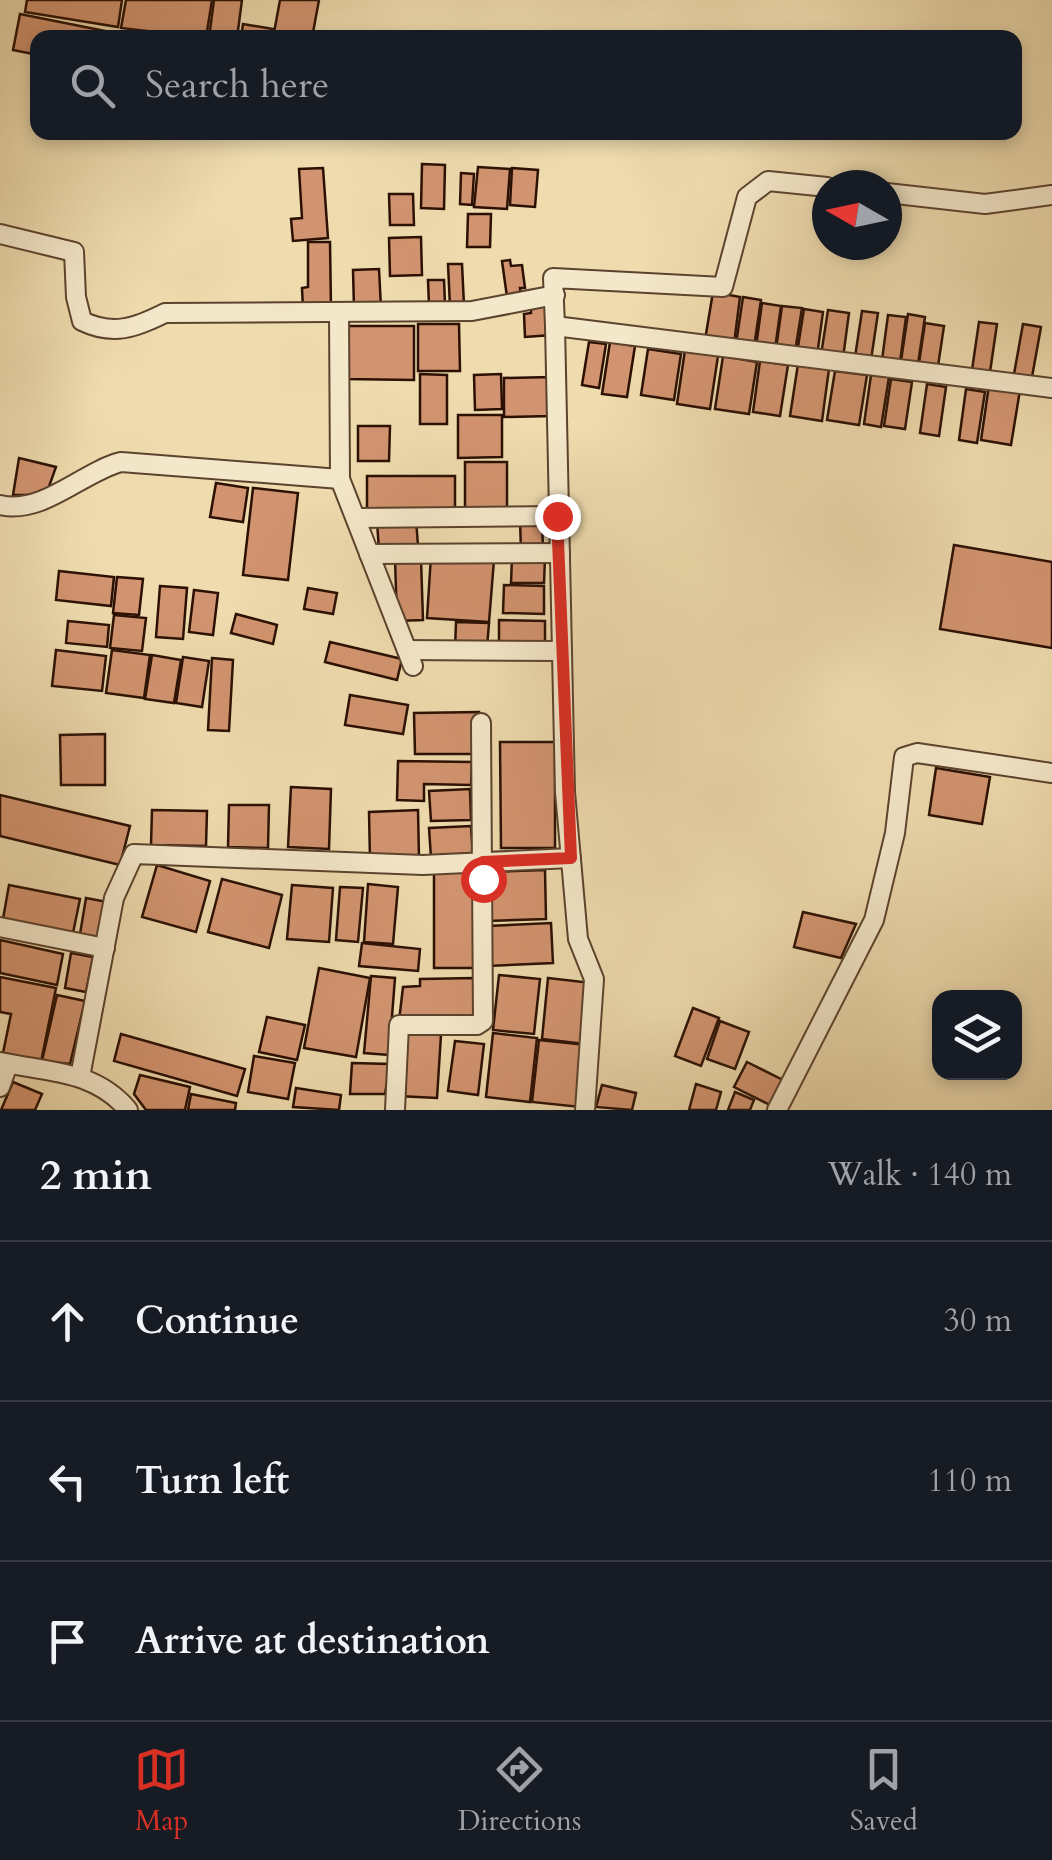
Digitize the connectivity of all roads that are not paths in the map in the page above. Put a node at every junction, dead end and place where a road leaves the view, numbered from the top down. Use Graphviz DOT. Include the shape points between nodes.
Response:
graph roads {
  1 [pos="812,185"];
  2 [pos="902,195"];
  3 [pos="1052,195"];
  4 [pos="0,234"];
  5 [pos="555,295"];
  6 [pos="339,312"];
  7 [pos="555,326"];
  8 [pos="1052,388"];
  9 [pos="340,479"];
  10 [pos="0,505"];
  11 [pos="557,516"];
  12 [pos="356,518"];
  13 [pos="560,553"];
  14 [pos="370,554"];
  15 [pos="562,651"];
  16 [pos="481,724"];
  17 [pos="1052,773"];
  18 [pos="571,858"];
  19 [pos="483,862"];
  20 [pos="0,927"];
  21 [pos="105,948"];
  22 [pos="4,1063"];
  23 [pos="80,1076"];
  24 [pos="0,1087"];
  25 [pos="128,1110"];
  26 [pos="395,1110"];
  27 [pos="585,1110"];
  28 [pos="777,1110"];
  1 -- 5 [label="street" via="768,181 746,197 723,287 554,278"];
  2 -- 3 [label="street" via="985,204"];
  4 -- 6 [label="street" via="74,252 82,321 104,332 137,327 165,313"];
  5 -- 6 [label="street" via="472,311"];
  5 -- 7 [label="street"];
  6 -- 9 [label="street"];
  7 -- 8 [label="street"];
  7 -- 11 [label="street"];
  9 -- 10 [label="street" via="121,462 36,502"];
  9 -- 12 [label="street"];
  11 -- 12 [label="street"];
  11 -- 13 [label="street"];
  12 -- 14 [label="street"];
  13 -- 14 [label="street"];
  13 -- 15 [label="street"];
  14 -- 15 [label="street" via="410,658"];
  15 -- 18 [label="street"];
  16 -- 19 [label="street"];
  17 -- 28 [label="street" via="916,753 904,757 874,920"];
  18 -- 19 [label="street"];
  18 -- 27 [label="street" via="578,939 594,979"];
  19 -- 21 [label="street" via="134,854 114,898"];
  19 -- 26 [label="street" via="483,1021 399,1025"];
  20 -- 21 [label="street"];
  21 -- 23 [label="street"];
  22 -- 23 [label="street"];
  22 -- 24 [label="street"];
  23 -- 25 [label="street" via="116,1095"];
}
